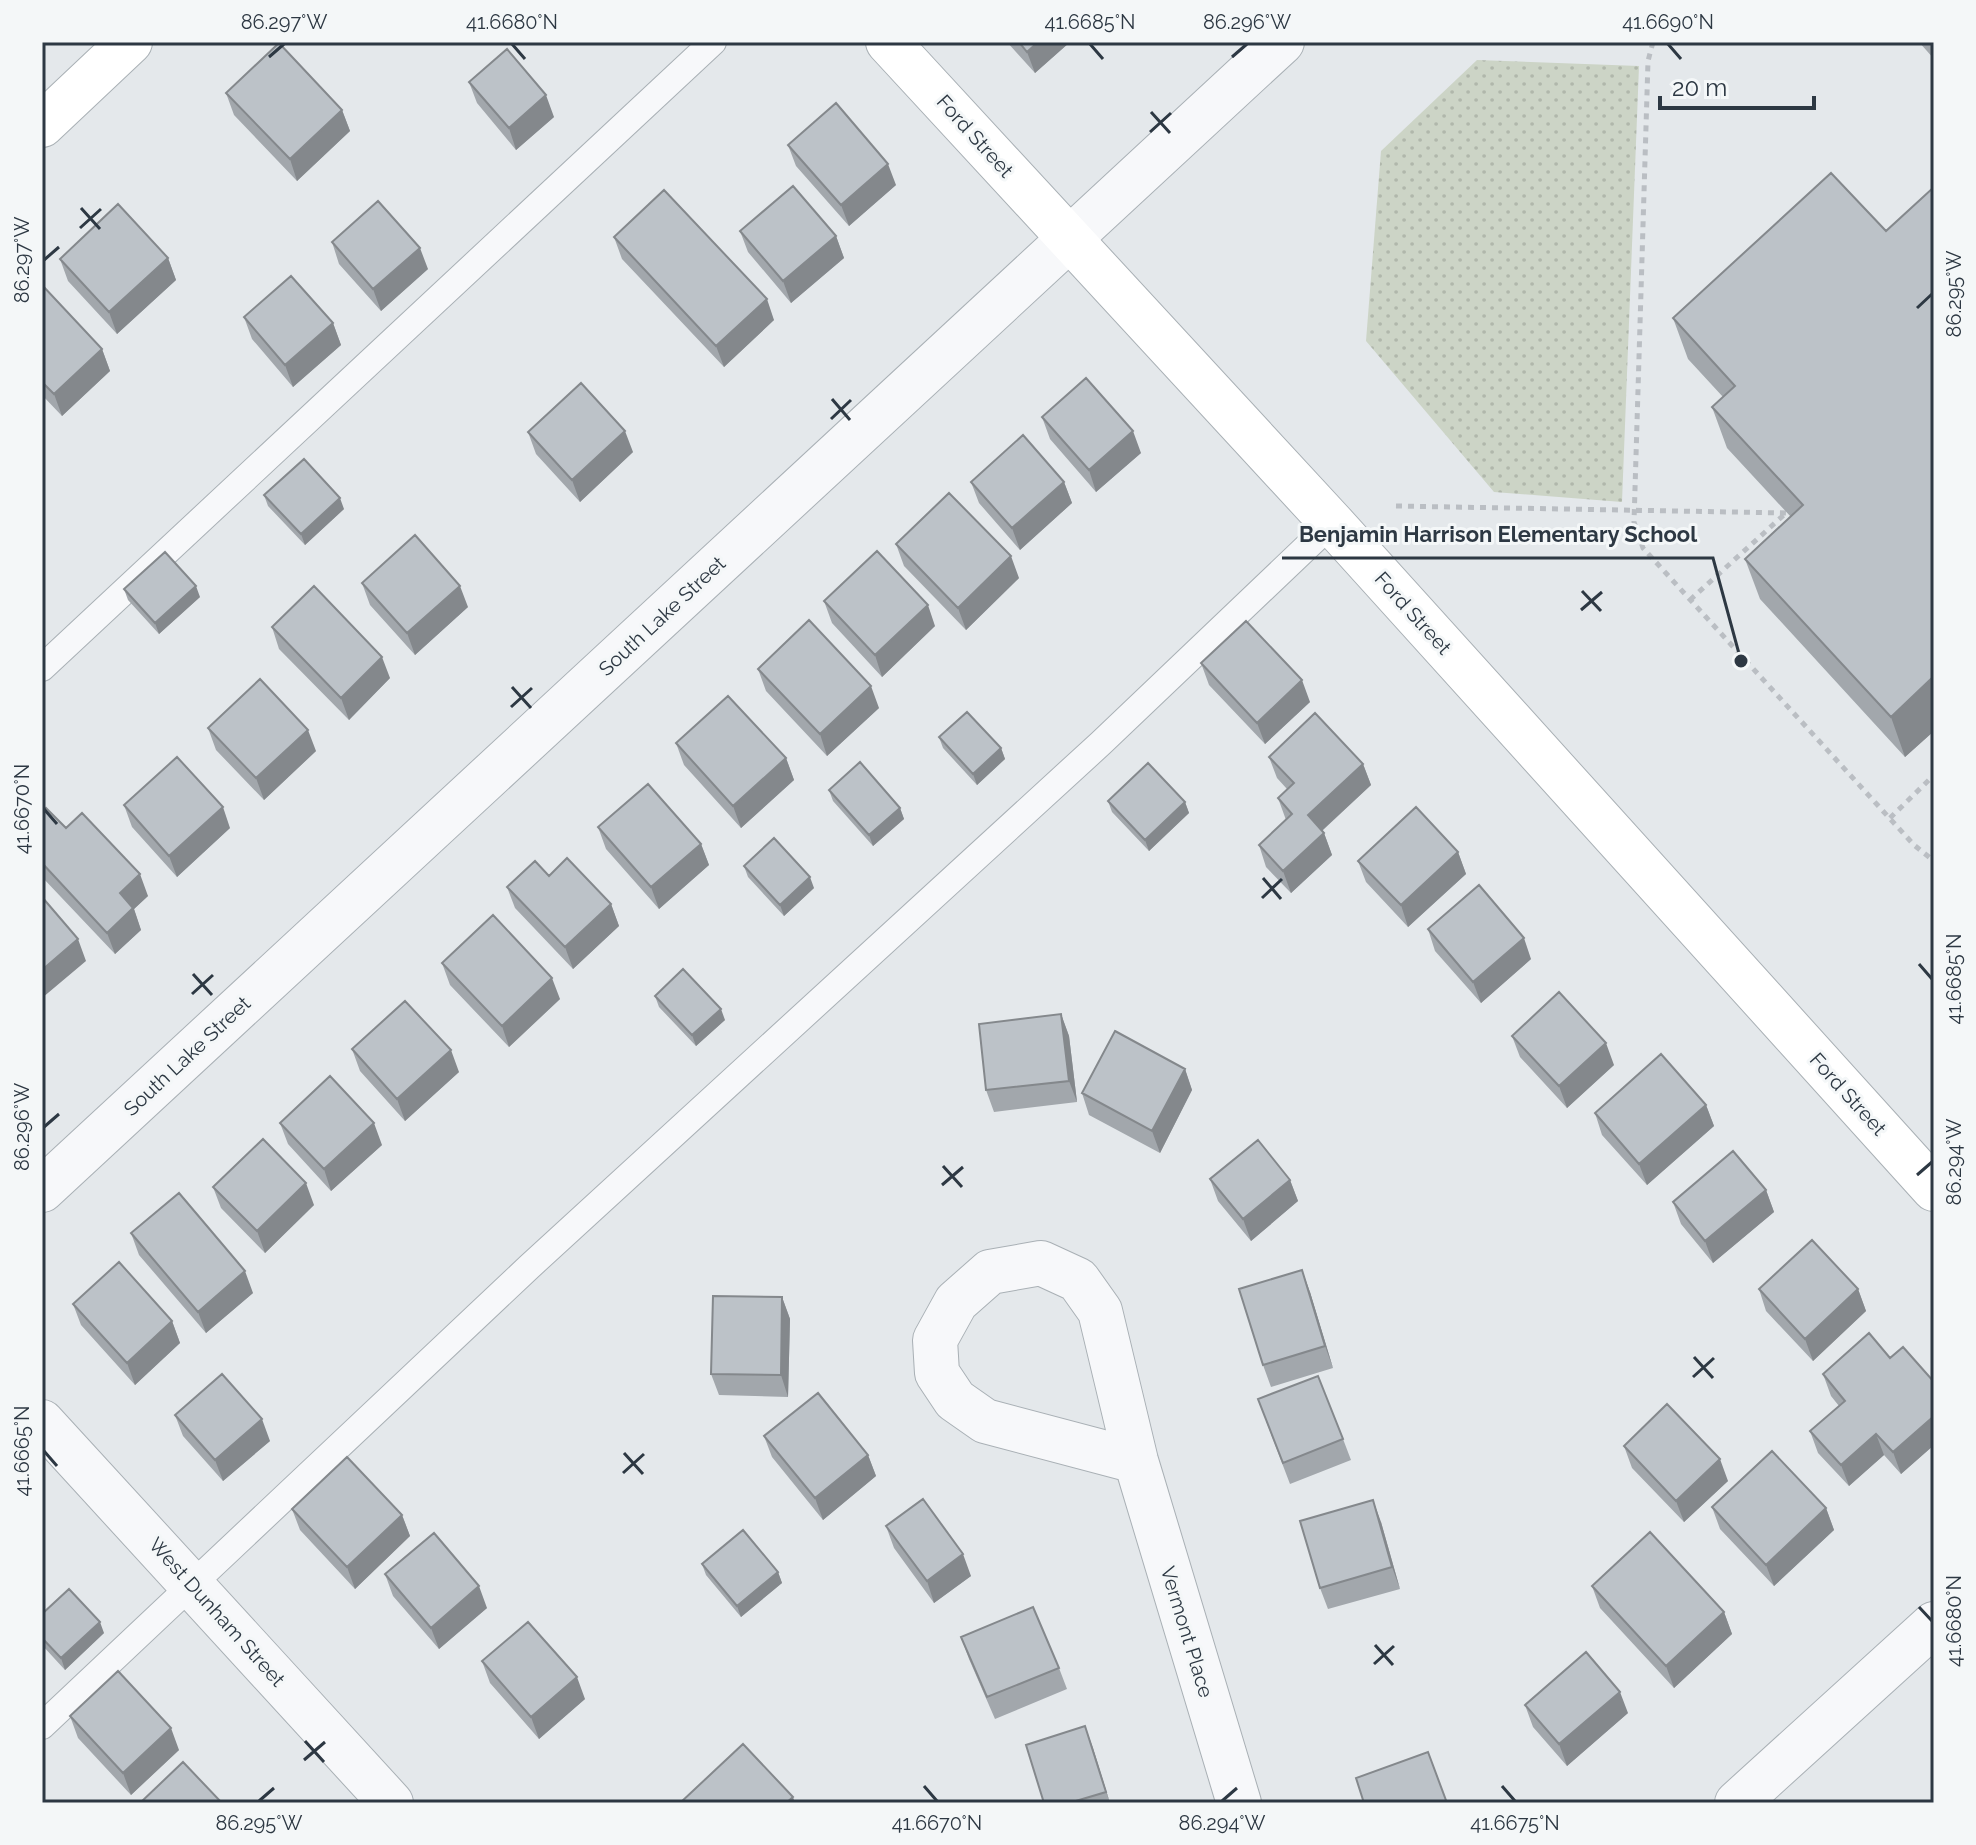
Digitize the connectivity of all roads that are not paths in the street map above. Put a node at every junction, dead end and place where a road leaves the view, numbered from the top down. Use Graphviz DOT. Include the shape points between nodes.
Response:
graph roads {
  1 [pos="130,42"];
  2 [pos="713,42"];
  3 [pos="888,42"];
  4 [pos="1282,42"];
  5 [pos="42,125"];
  6 [pos="1070,239"];
  7 [pos="1332,523"];
  8 [pos="42,668"];
  9 [pos="1934,1189"];
  10 [pos="42,1190"];
  11 [pos="42,1422"];
  12 [pos="1136,1461"];
  13 [pos="194,1585"];
  14 [pos="1934,1624"];
  15 [pos="42,1726"];
  16 [pos="391,1803"];
  17 [pos="1239,1803"];
  18 [pos="1737,1803"];
  1 -- 5 [label="street"];
  2 -- 8 [label="lane"];
  3 -- 6 [label="street, Ford Street"];
  4 -- 6 [label="street, South Lake Street"];
  6 -- 7 [label="street, Ford Street"];
  6 -- 10 [label="street, South Lake Street"];
  7 -- 9 [label="street, Ford Street"];
  7 -- 13 [label="lane"];
  11 -- 13 [label="street, West Dunham Street"];
  12 -- 12 [label="street, Vermont Place" via="1100,1311 1078,1280 1041,1263 990,1272 956,1302 935,1340 937,1373 955,1400 985,1421"];
  12 -- 17 [label="street, Vermont Place"];
  13 -- 15 [label="lane"];
  13 -- 16 [label="street, West Dunham Street"];
  14 -- 18 [label="street"];
}
